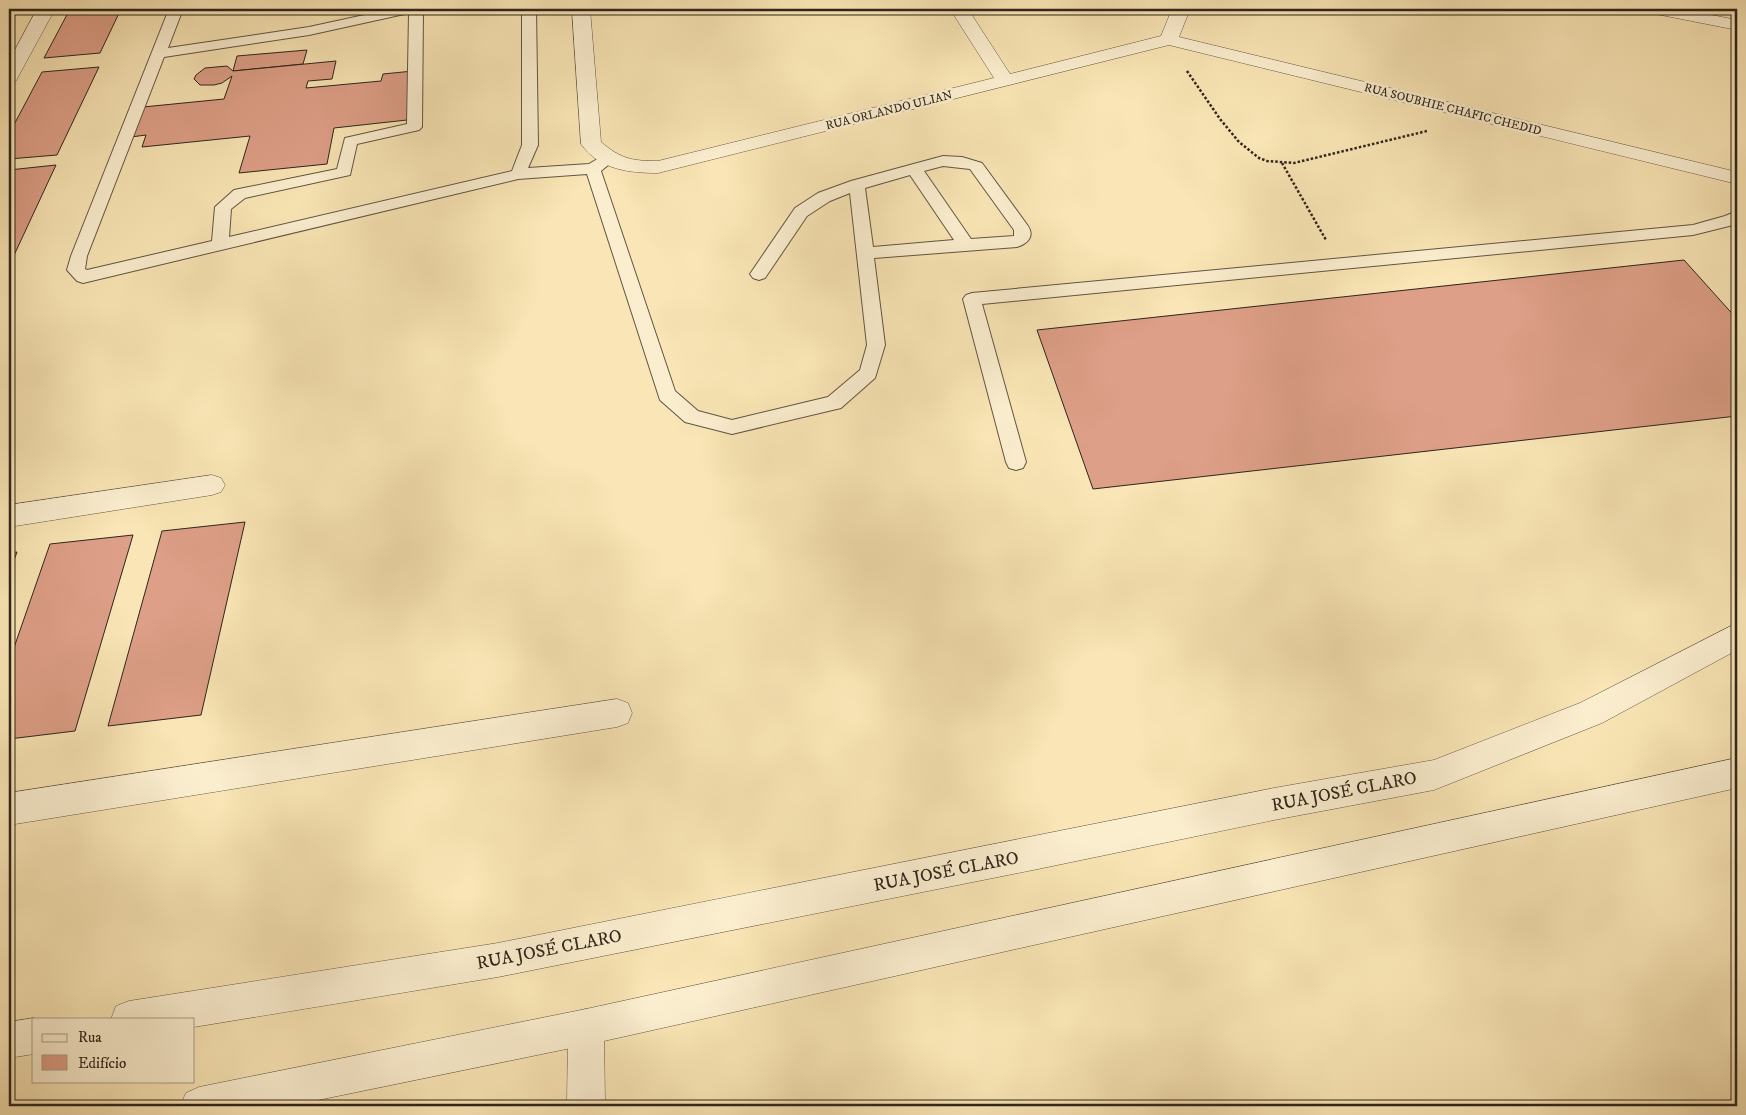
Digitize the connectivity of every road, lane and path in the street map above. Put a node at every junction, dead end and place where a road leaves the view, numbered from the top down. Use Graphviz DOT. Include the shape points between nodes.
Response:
graph roads {
  1 [pos="46,9"];
  2 [pos="176,9"];
  3 [pos="409,9"];
  4 [pos="416,9"];
  5 [pos="528,9"];
  6 [pos="581,9"];
  7 [pos="959,9"];
  8 [pos="1181,9"];
  9 [pos="1656,9"];
  10 [pos="383,12"];
  11 [pos="1737,25"];
  12 [pos="30,38"];
  13 [pos="9,41"];
  14 [pos="1167,41"];
  15 [pos="158,54"];
  16 [pos="9,77"];
  17 [pos="1006,81"];
  18 [pos="1428,131"];
  19 [pos="1282,163"];
  20 [pos="600,164"];
  21 [pos="914,169"];
  22 [pos="518,174"];
  23 [pos="1737,178"];
  24 [pos="857,185"];
  25 [pos="1737,216"];
  26 [pos="220,244"];
  27 [pos="966,245"];
  28 [pos="865,253"];
  29 [pos="1340,264"];
  30 [pos="759,274"];
  31 [pos="1016,462"];
  32 [pos="212,485"];
  33 [pos="9,516"];
  34 [pos="1737,636"];
  35 [pos="617,713"];
  36 [pos="1737,773"];
  37 [pos="9,808"];
  38 [pos="135,1018"];
  39 [pos="586,1027"];
  40 [pos="32,1036"];
  41 [pos="9,1040"];
  42 [pos="199,1106"];
  43 [pos="586,1106"];
  1 -- 12 [label="street"];
  2 -- 15 [label="lane"];
  3 -- 10 [label="lane"];
  4 -- 26 [label="lane" via="414,127 350,141 344,172 240,194 224,208"];
  5 -- 22 [label="lane" via="530,145"];
  6 -- 20 [label="street" via="591,144"];
  7 -- 17 [label="street"];
  8 -- 14 [label="street"];
  9 -- 11 [label="street"];
  10 -- 15 [label="lane" via="309,31"];
  12 -- 13 [label="street"];
  12 -- 16 [label="street"];
  14 -- 17 [label="street, RUA ORLANDO ULIAN"];
  14 -- 19 [label="path" via="1234,136 1260,158"];
  14 -- 23 [label="street, RUA SOUBHIE CHAFIC CHEDID"];
  15 -- 26 [label="lane" via="76,270 83,277"];
  17 -- 20 [label="street, RUA ORLANDO ULIAN" via="658,167"];
  18 -- 19 [label="path" via="1294,163"];
  19 -- 29 [label="path"];
  20 -- 22 [label="lane"];
  20 -- 28 [label="lane" via="667,394 692,416 732,426 834,403 868,373 876,345"];
  21 -- 24 [label="lane"];
  21 -- 27 [label="lane"];
  21 -- 27 [label="lane" via="943,161 976,166 1022,230 1022,238 1017,241"];
  22 -- 26 [label="lane"];
  24 -- 28 [label="lane"];
  24 -- 30 [label="lane" via="824,197 801,212"];
  25 -- 29 [label="lane" via="1693,230"];
  27 -- 28 [label="lane"];
  29 -- 31 [label="lane" via="972,300"];
  32 -- 33 [label="street"];
  34 -- 38 [label="street, RUA JOSÉ CLARO" via="1591,713 1434,775 1274,804 498,960"];
  35 -- 37 [label="street"];
  36 -- 39 [label="street"];
  39 -- 42 [label="street"];
  39 -- 43 [label="street"];
  40 -- 41 [label="street"];
}
